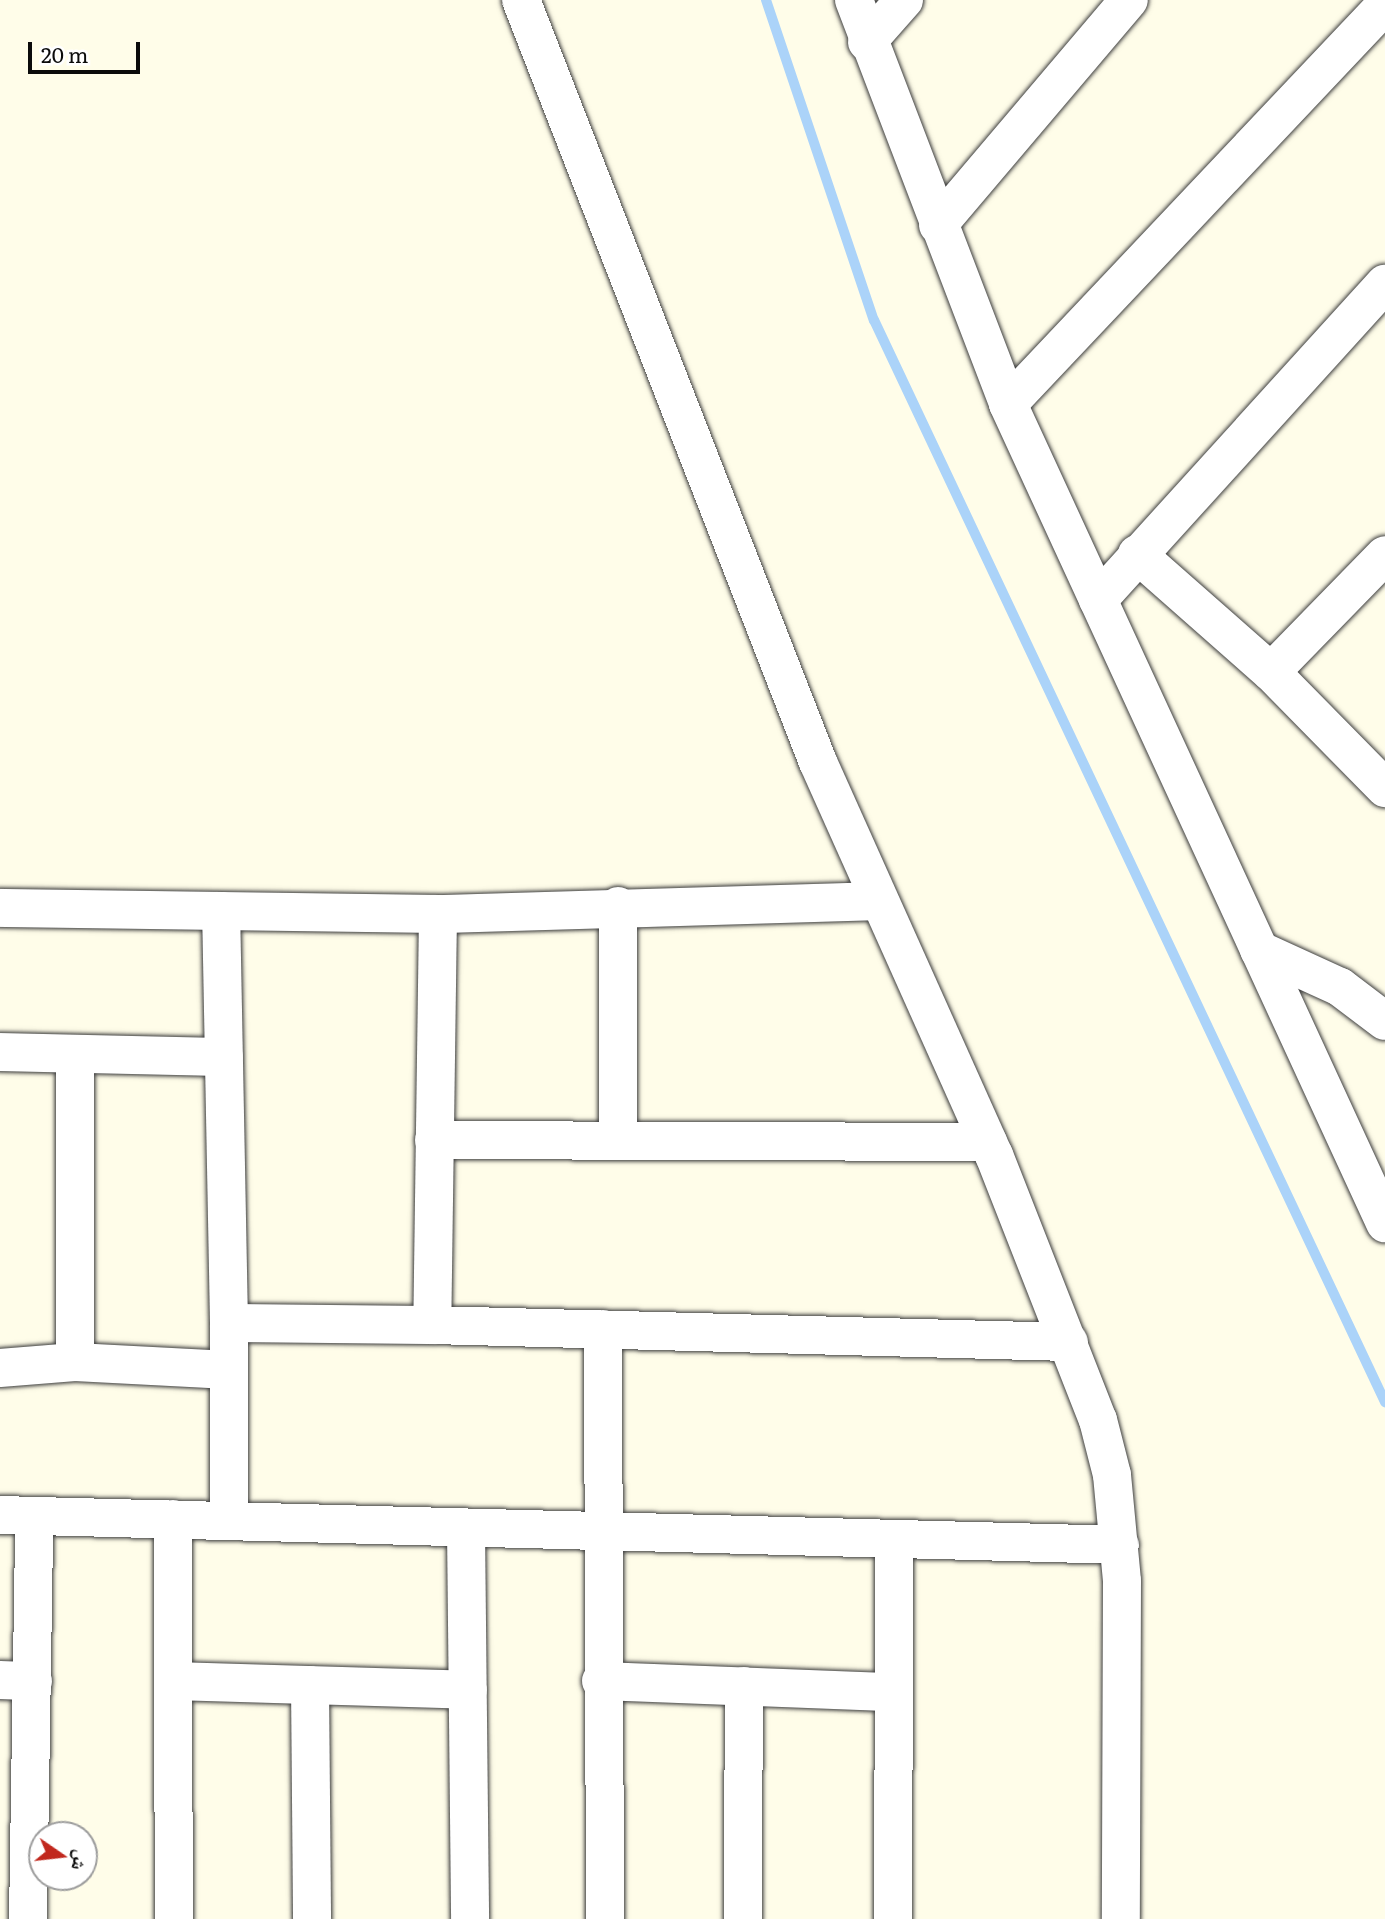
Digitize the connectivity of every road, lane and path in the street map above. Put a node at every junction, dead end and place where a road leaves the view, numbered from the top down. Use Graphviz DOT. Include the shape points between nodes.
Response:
graph roads {
  1 [pos="521,0"];
  2 [pos="854,0"];
  3 [pos="904,0"];
  4 [pos="1129,0"];
  5 [pos="1385,5"];
  6 [pos="867,42"];
  7 [pos="937,225"];
  8 [pos="1385,284"];
  9 [pos="1008,404"];
  10 [pos="1137,554"];
  11 [pos="1385,555"];
  12 [pos="1098,600"];
  13 [pos="1271,672"];
  14 [pos="1381,776"];
  15 [pos="879,901"];
  16 [pos="618,906"];
  17 [pos="0,908"];
  18 [pos="221,911"];
  19 [pos="438,914"];
  20 [pos="1259,950"];
  21 [pos="1385,1021"];
  22 [pos="0,1052"];
  23 [pos="75,1055"];
  24 [pos="224,1057"];
  25 [pos="435,1140"];
  26 [pos="618,1141"];
  27 [pos="988,1142"];
  28 [pos="1385,1223"];
  29 [pos="229,1323"];
  30 [pos="432,1325"];
  31 [pos="603,1329"];
  32 [pos="1069,1342"];
  33 [pos="75,1362"];
  34 [pos="0,1368"];
  35 [pos="229,1370"];
  36 [pos="17,1516"];
  37 [pos="173,1519"];
  38 [pos="229,1521"];
  39 [pos="466,1528"];
  40 [pos="599,1532"];
  41 [pos="894,1540"];
  42 [pos="1120,1545"];
  43 [pos="17,1681"];
  44 [pos="173,1681"];
  45 [pos="601,1681"];
  46 [pos="310,1685"];
  47 [pos="744,1686"];
  48 [pos="468,1690"];
  49 [pos="893,1692"];
  50 [pos="28,1919"];
  51 [pos="174,1919"];
  52 [pos="312,1919"];
  53 [pos="470,1919"];
  54 [pos="605,1919"];
  55 [pos="743,1919"];
  56 [pos="892,1919"];
  57 [pos="1121,1919"];
  1 -- 15 [label="street" via="818,762"];
  2 -- 6 [label="street"];
  3 -- 6 [label="street"];
  4 -- 7 [label="street"];
  5 -- 9 [label="street"];
  6 -- 7 [label="street"];
  7 -- 9 [label="street"];
  8 -- 10 [label="street"];
  9 -- 12 [label="street"];
  10 -- 12 [label="street"];
  10 -- 13 [label="street"];
  11 -- 13 [label="street"];
  12 -- 20 [label="street"];
  13 -- 14 [label="street"];
  15 -- 16 [label="street"];
  15 -- 27 [label="street"];
  16 -- 19 [label="street"];
  16 -- 26 [label="street"];
  17 -- 18 [label="street"];
  18 -- 19 [label="street"];
  18 -- 24 [label="street"];
  19 -- 25 [label="street"];
  20 -- 21 [label="street" via="1340,987"];
  20 -- 28 [label="street"];
  22 -- 23 [label="street"];
  23 -- 24 [label="street"];
  23 -- 33 [label="street"];
  24 -- 29 [label="street"];
  25 -- 26 [label="street"];
  25 -- 30 [label="street"];
  26 -- 27 [label="street"];
  27 -- 32 [label="street"];
  29 -- 30 [label="street"];
  29 -- 35 [label="street"];
  30 -- 31 [label="street"];
  31 -- 32 [label="street"];
  31 -- 40 [label="street"];
  32 -- 42 [label="street" via="1104,1442"];
  33 -- 34 [label="street"];
  33 -- 35 [label="street"];
  35 -- 38 [label="street"];
  36 -- 37 [label="street"];
  36 -- 43 [label="street"];
  37 -- 38 [label="street"];
  37 -- 44 [label="street"];
  38 -- 39 [label="street"];
  39 -- 40 [label="street"];
  39 -- 48 [label="street"];
  40 -- 41 [label="street"];
  40 -- 45 [label="street"];
  41 -- 42 [label="street"];
  41 -- 49 [label="street"];
  42 -- 57 [label="street"];
  43 -- 50 [label="street"];
  44 -- 46 [label="street"];
  44 -- 51 [label="street"];
  45 -- 47 [label="street"];
  45 -- 54 [label="street"];
  46 -- 48 [label="street"];
  46 -- 52 [label="street"];
  47 -- 49 [label="street"];
  47 -- 55 [label="street"];
  48 -- 53 [label="street"];
  49 -- 56 [label="street"];
}
